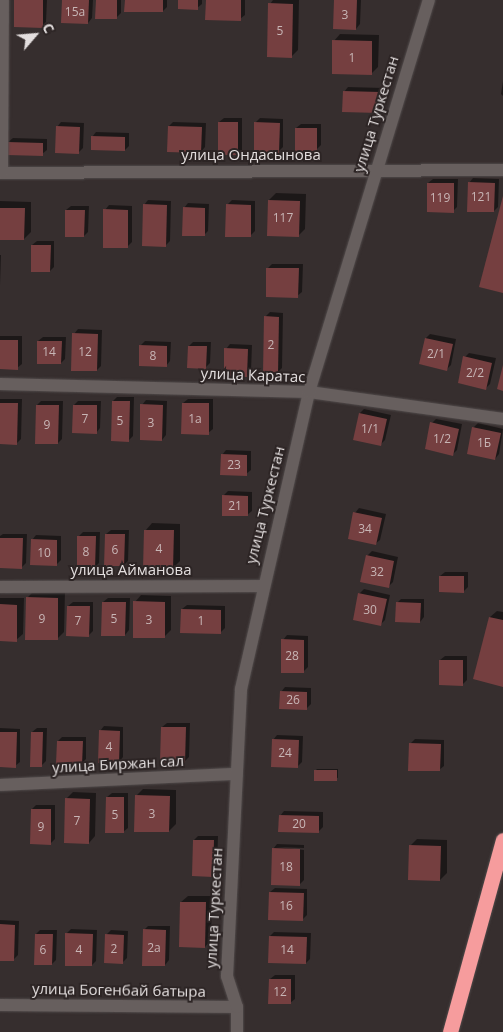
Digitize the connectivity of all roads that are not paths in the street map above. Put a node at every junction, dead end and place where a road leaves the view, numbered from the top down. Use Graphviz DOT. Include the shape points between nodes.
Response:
graph roads {
  1 [pos="3,0"];
  2 [pos="429,0"];
  3 [pos="376,170"];
  4 [pos="503,170"];
  5 [pos="1,172"];
  6 [pos="0,384"];
  7 [pos="309,392"];
  8 [pos="503,420"];
  9 [pos="262,586"];
  10 [pos="0,587"];
  11 [pos="237,774"];
  12 [pos="0,785"];
  13 [pos="503,840"];
  14 [pos="0,1005"];
  15 [pos="237,1008"];
  16 [pos="237,1032"];
  17 [pos="450,1032"];
  1 -- 5 [label="street"];
  2 -- 3 [label="street, улица Туркестан"];
  3 -- 4 [label="street, улица Ондасынова"];
  3 -- 5 [label="street, улица Ондасынова"];
  3 -- 7 [label="street, улица Туркестан"];
  6 -- 7 [label="street, улица Каратас"];
  7 -- 8 [label="street, улица Каратас"];
  7 -- 9 [label="street, улица Туркестан"];
  9 -- 10 [label="street, улица Айманова"];
  9 -- 11 [label="street, улица Туркестан" via="241,688"];
  11 -- 12 [label="street, улица Биржан сал"];
  11 -- 15 [label="street, улица Туркестан" via="226,976"];
  13 -- 17 [label="highway"];
  14 -- 15 [label="street, улица Богенбай батыра"];
  15 -- 16 [label="street, улица Туркестан"];
}
